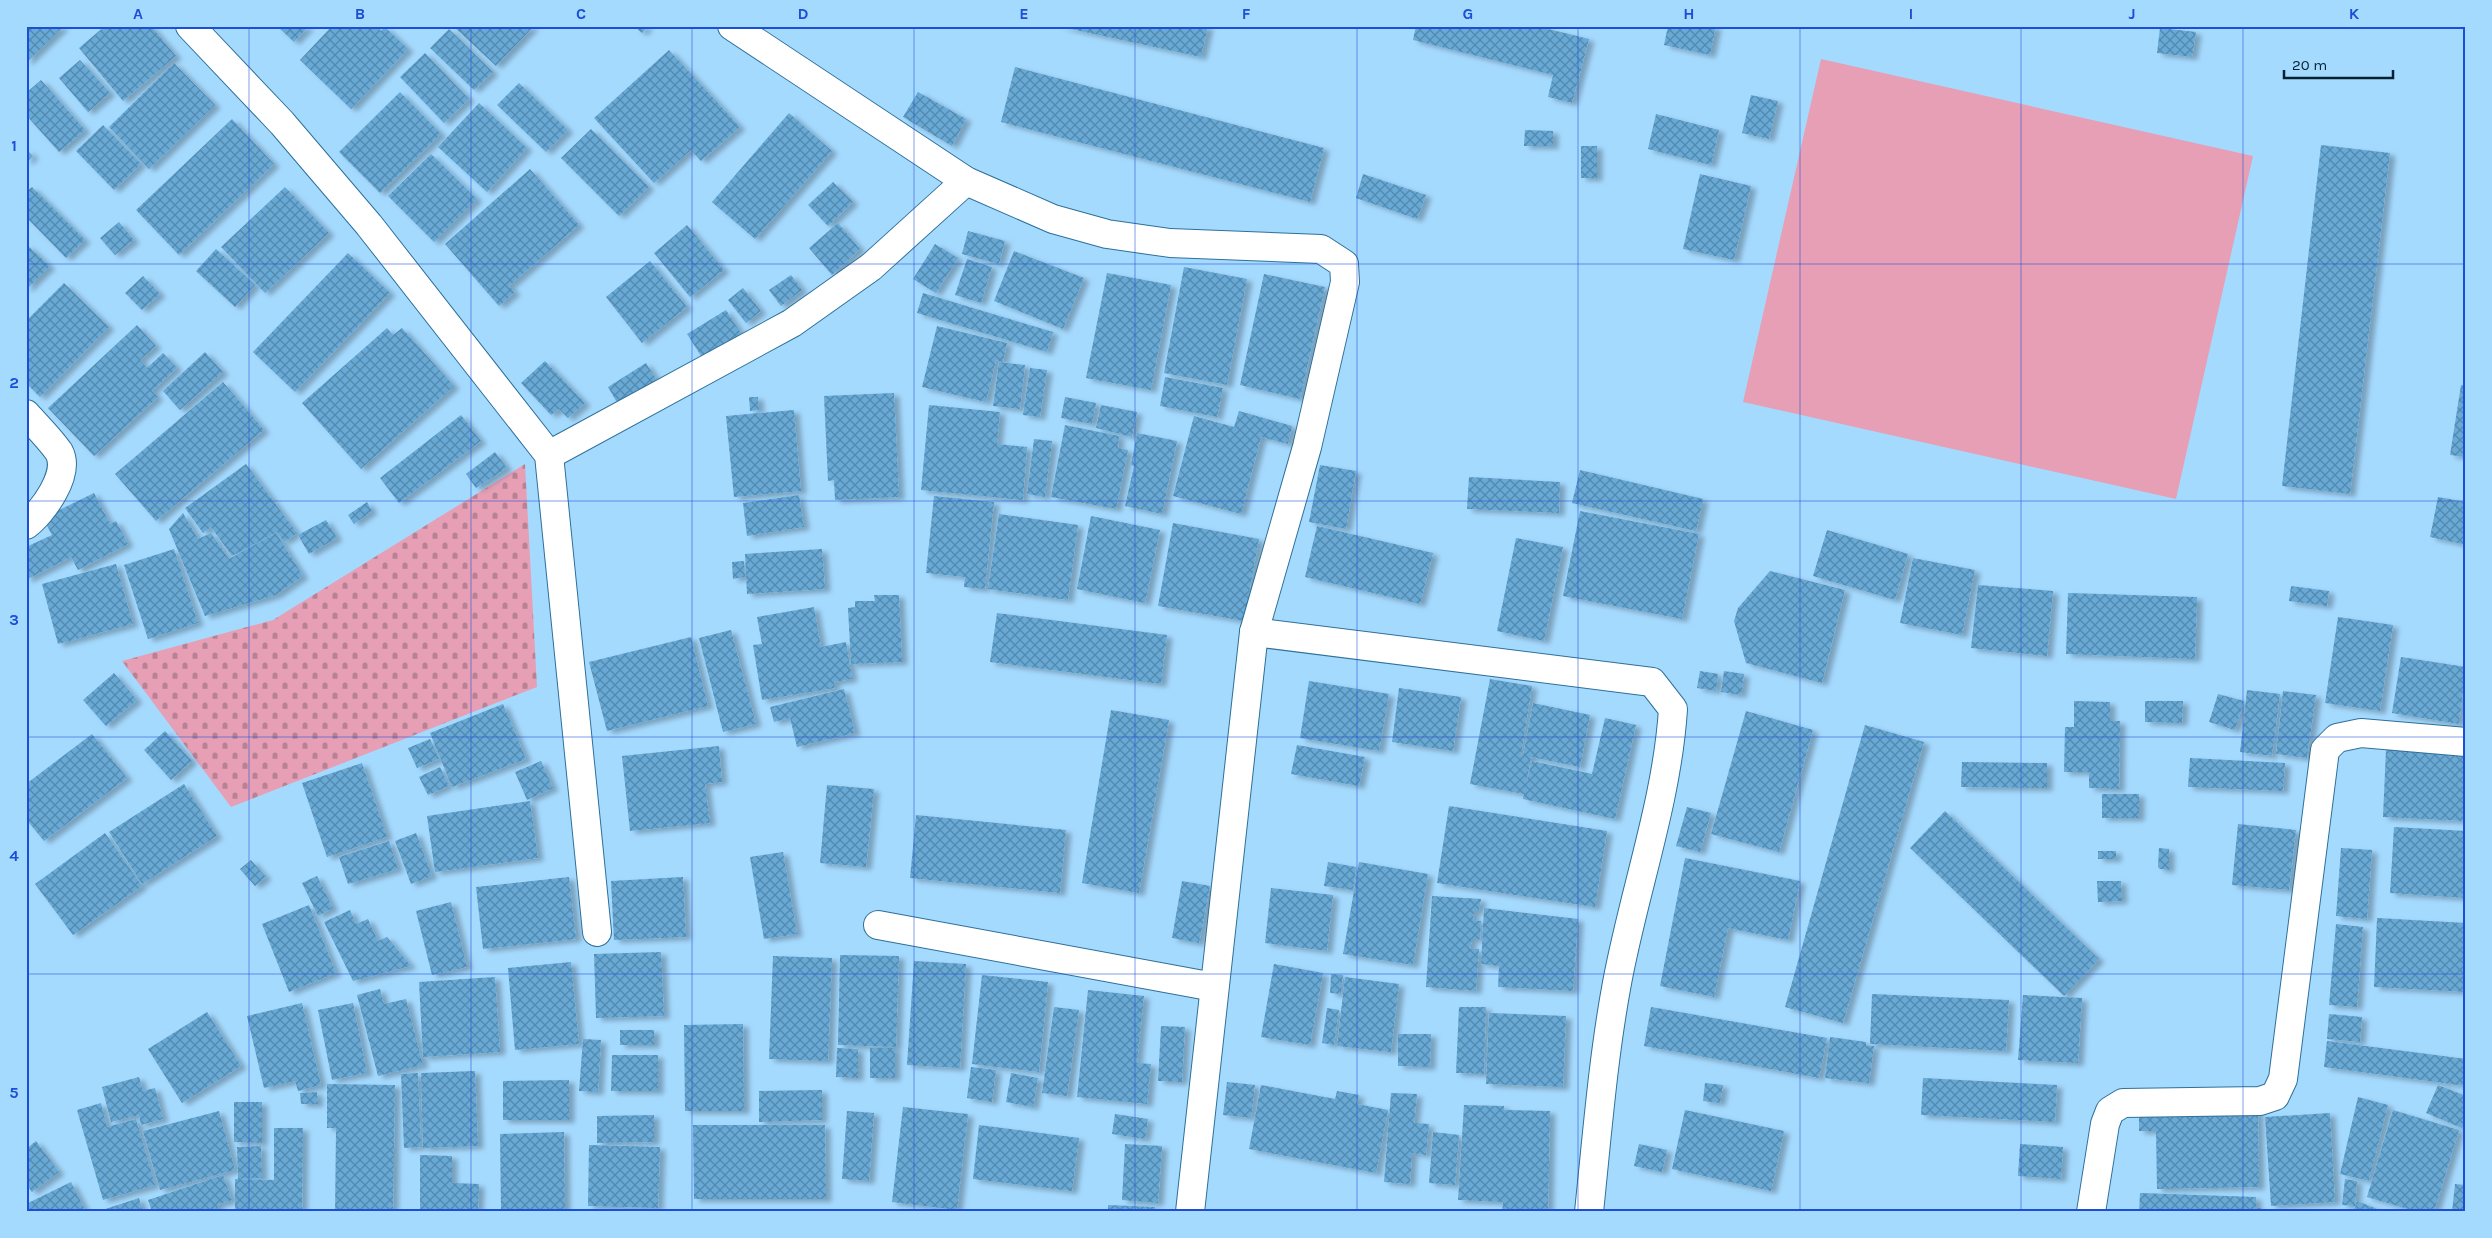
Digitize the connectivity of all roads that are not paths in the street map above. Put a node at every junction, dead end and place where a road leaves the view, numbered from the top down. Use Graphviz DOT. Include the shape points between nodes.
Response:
graph roads {
  1 [pos="190,26"];
  2 [pos="732,26"];
  3 [pos="966,181"];
  4 [pos="26,414"];
  5 [pos="549,455"];
  6 [pos="26,525"];
  7 [pos="1254,632"];
  8 [pos="2466,742"];
  9 [pos="878,925"];
  10 [pos="597,932"];
  11 [pos="1214,987"];
  12 [pos="1190,1212"];
  13 [pos="1589,1212"];
  14 [pos="2091,1212"];
  1 -- 5 [label="street" via="282,124 369,225"];
  2 -- 3 [label="street"];
  3 -- 5 [label="street" via="871,267 792,323"];
  3 -- 7 [label="street" via="1053,219 1107,234 1170,243 1321,249 1344,264 1345,282 1308,447"];
  4 -- 6 [label="street" via="60,454 60,478 40,515"];
  5 -- 10 [label="street"];
  7 -- 11 [label="street"];
  7 -- 13 [label="street" via="1652,682 1673,709 1670,751 1617,983"];
  8 -- 14 [label="street" via="2361,733 2338,738 2326,750 2283,1079 2275,1096 2260,1100 2123,1103 2110,1111"];
  9 -- 11 [label="street"];
  11 -- 12 [label="street"];
}
